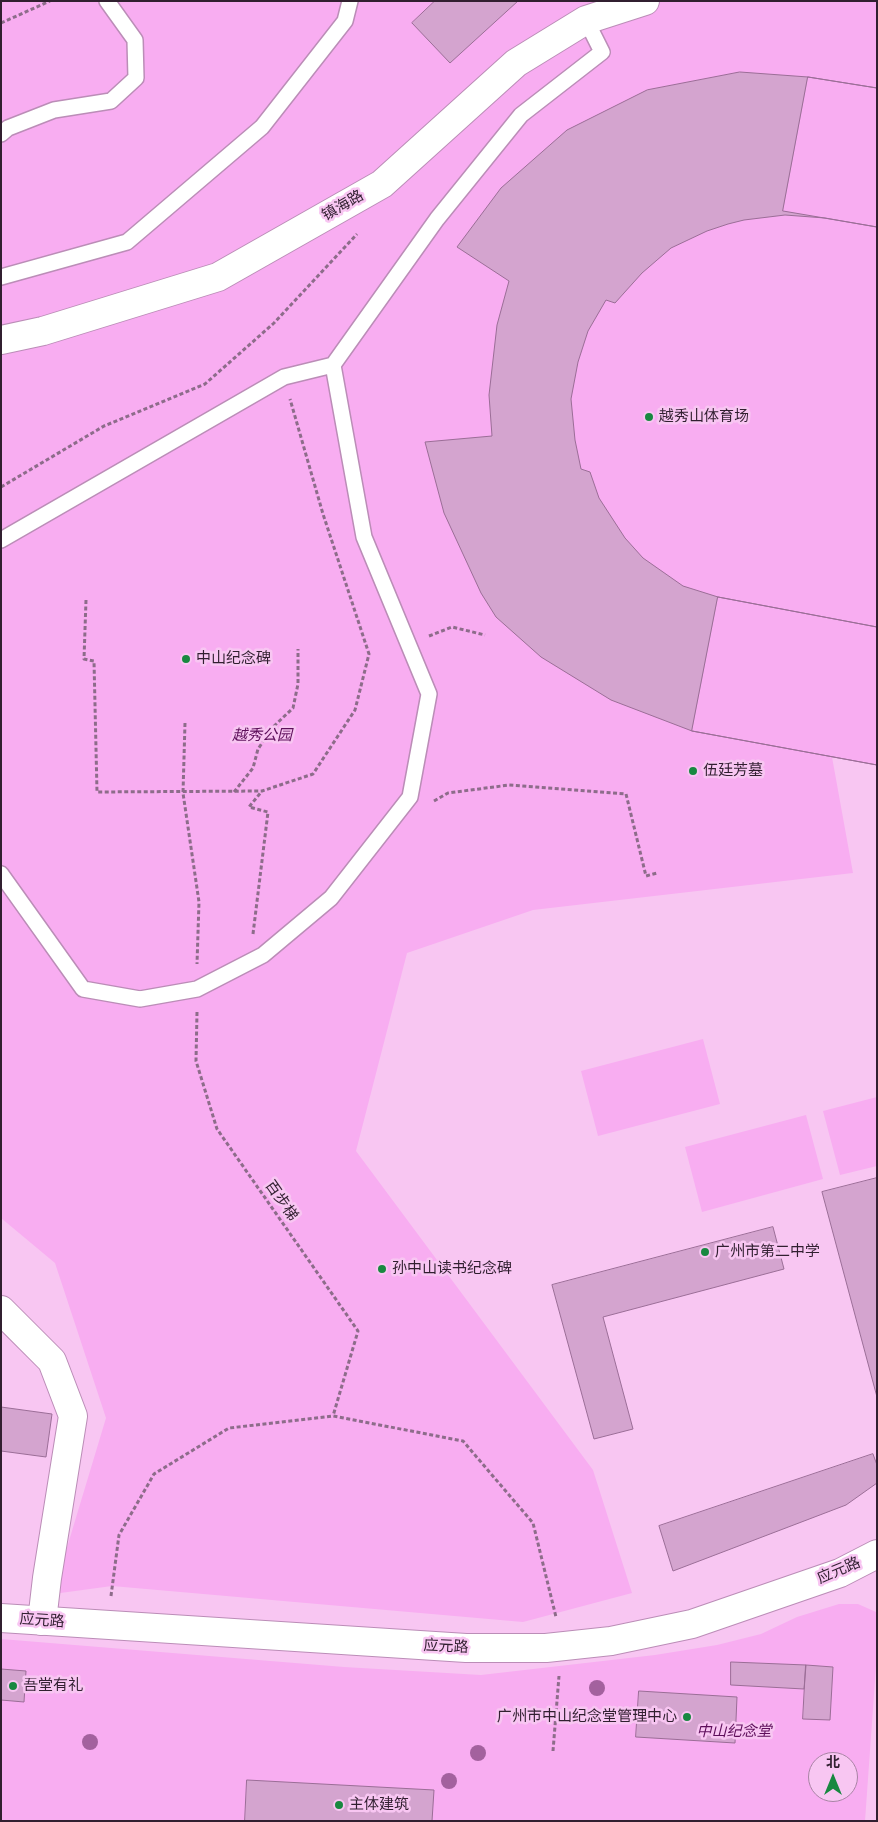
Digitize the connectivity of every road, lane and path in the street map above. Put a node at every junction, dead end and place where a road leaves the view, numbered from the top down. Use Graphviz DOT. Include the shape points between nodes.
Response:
graph roads {
  1 [pos="50,1"];
  2 [pos="107,1"];
  3 [pos="350,1"];
  4 [pos="644,1"];
  5 [pos="584,10"];
  6 [pos="1,22"];
  7 [pos="1,134"];
  8 [pos="358,232"];
  9 [pos="1,277"];
  10 [pos="1,340"];
  11 [pos="333,365"];
  12 [pos="284,377"];
  13 [pos="1,487"];
  14 [pos="1,540"];
  15 [pos="86,600"];
  16 [pos="485,635"];
  17 [pos="409,644"];
  18 [pos="298,649"];
  19 [pos="185,723"];
  20 [pos="262,791"];
  21 [pos="234,792"];
  22 [pos="183,793"];
  23 [pos="432,802"];
  24 [pos="657,873"];
  25 [pos="1,874"];
  26 [pos="263,955"];
  27 [pos="197,989"];
  28 [pos="1,1310"];
  29 [pos="333,1416"];
  30 [pos="877,1554"];
  31 [pos="112,1586"];
  32 [pos="1,1618"];
  33 [pos="42,1621"];
  34 [pos="561,1646"];
  35 [pos="553,1751"];
  1 -- 6 [label="path"];
  2 -- 7 [label="lane" via="135,40 136,78 111,101 54,110 8,128"];
  3 -- 9 [label="lane" via="345,21 262,127 127,242"];
  4 -- 5 [label="street, 镇海路"];
  5 -- 10 [label="street, 镇海路" via="516,63 382,184 218,277 43,331"];
  5 -- 11 [label="lane" via="602,52 521,115 437,219"];
  8 -- 13 [label="path" via="274,323 205,384 104,426"];
  11 -- 12 [label="lane"];
  11 -- 17 [label="lane" via="364,537"];
  12 -- 14 [label="lane"];
  12 -- 20 [label="path" via="323,514 369,654 355,710 313,774"];
  15 -- 22 [label="path" via="84,659 94,661 97,792"];
  16 -- 17 [label="path" via="452,627"];
  17 -- 26 [label="lane" via="429,694 410,797 331,898"];
  18 -- 21 [label="path" via="298,684 293,708 273,727 258,750 253,768"];
  19 -- 22 [label="path"];
  20 -- 21 [label="path"];
  20 -- 26 [label="path" via="249,807 268,812 252,943 264,944"];
  21 -- 22 [label="path"];
  22 -- 27 [label="path" via="199,902"];
  23 -- 24 [label="path" via="448,793 509,785 626,794 646,876"];
  25 -- 27 [label="lane" via="83,989 140,999"];
  26 -- 27 [label="lane"];
  27 -- 29 [label="path, 百步梯" via="196,1061 217,1129 358,1332"];
  28 -- 33 [label="street" via="52,1361 73,1416"];
  29 -- 31 [label="path" via="229,1428 154,1474 119,1535"];
  29 -- 34 [label="path" via="463,1441 532,1523"];
  30 -- 34 [label="street, 应元路" via="840,1572 692,1624 612,1641"];
  32 -- 33 [label="street, 应元路"];
  33 -- 34 [label="street, 应元路" via="466,1648"];
  34 -- 35 [label="path"];
}
